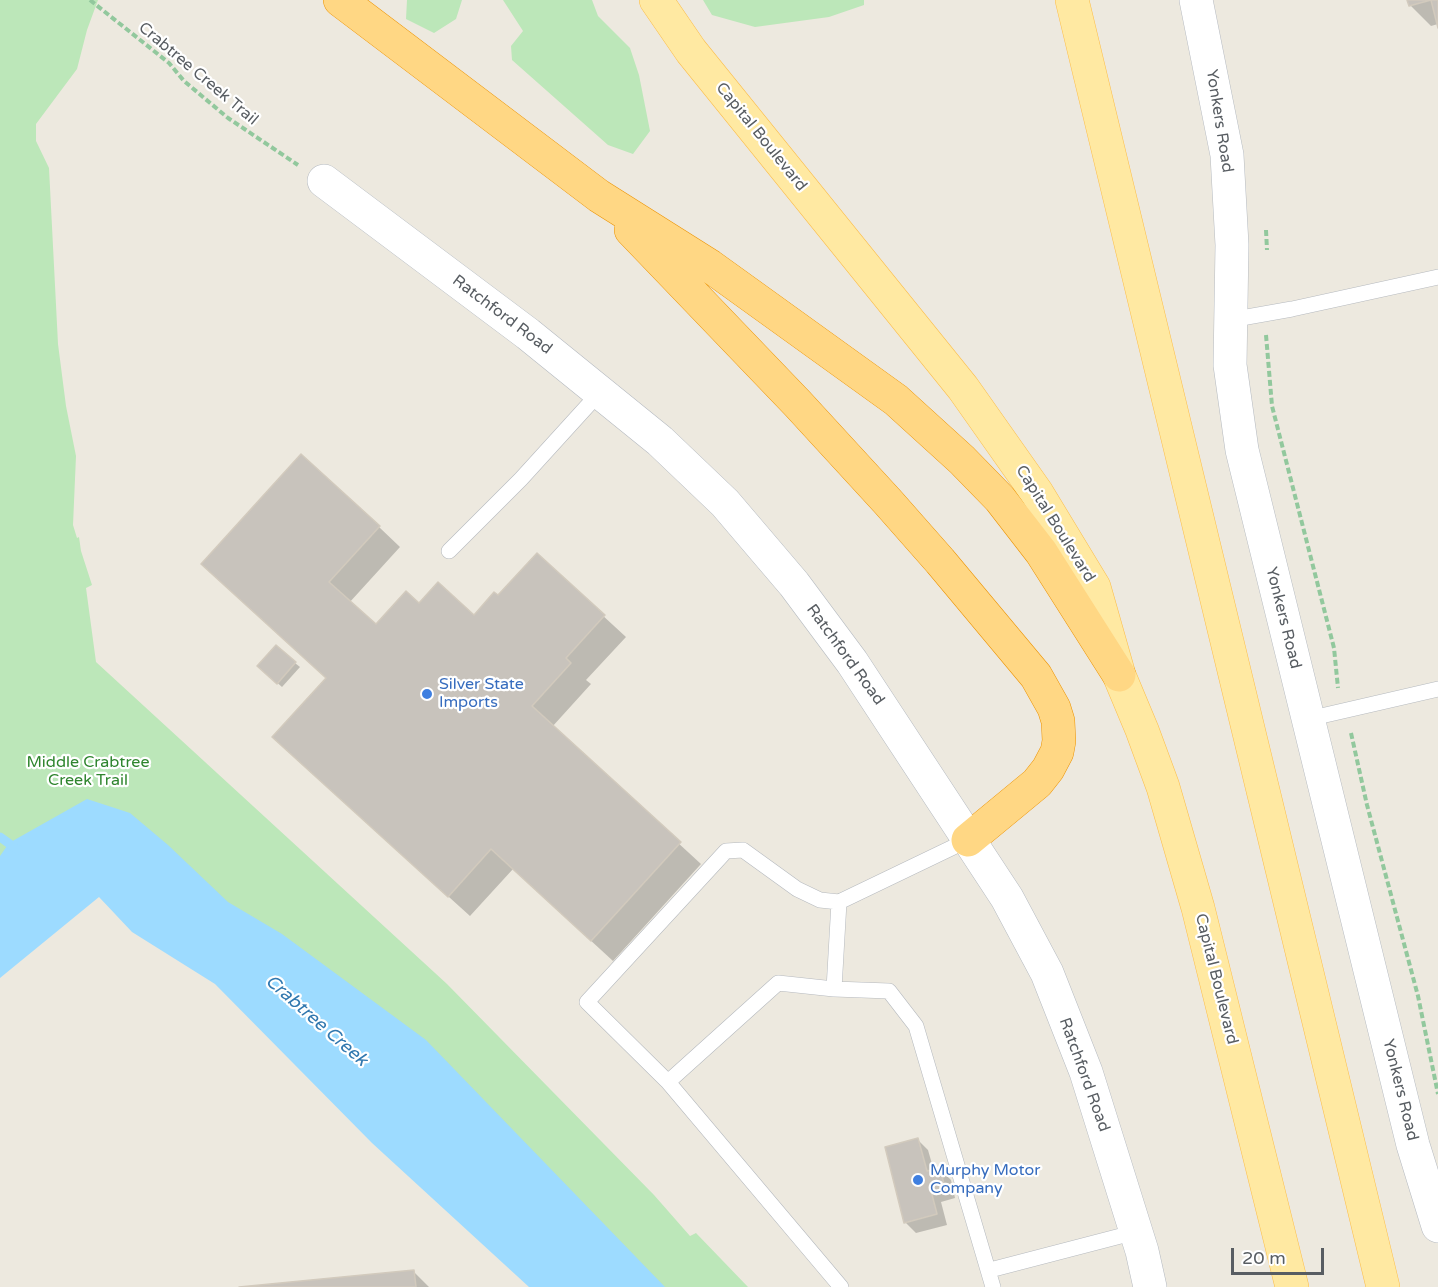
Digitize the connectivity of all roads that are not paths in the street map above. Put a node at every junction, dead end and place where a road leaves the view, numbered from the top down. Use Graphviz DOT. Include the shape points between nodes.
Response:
graph roads {
  1 [pos="340,0"];
  2 [pos="656,0"];
  3 [pos="1072,0"];
  4 [pos="1196,0"];
  5 [pos="324,181"];
  6 [pos="599,196"];
  7 [pos="1438,277"];
  8 [pos="1230,320"];
  9 [pos="601,391"];
  10 [pos="450,551"];
  11 [pos="1119,675"];
  12 [pos="1438,689"];
  13 [pos="1308,719"];
  14 [pos="968,840"];
  15 [pos="839,902"];
  16 [pos="834,989"];
  17 [pos="668,1082"];
  18 [pos="1438,1226"];
  19 [pos="1136,1232"];
  20 [pos="990,1270"];
  21 [pos="841,1287"];
  22 [pos="993,1287"];
  23 [pos="1149,1287"];
  24 [pos="1292,1287"];
  25 [pos="1383,1287"];
  1 -- 6 [label="highway"];
  2 -- 11 [label="main road, Capital Boulevard" via="691,51 999,436 1094,587"];
  3 -- 25 [label="main road"];
  4 -- 8 [label="street, Yonkers Road" via="1227,156 1232,245"];
  5 -- 9 [label="street, Ratchford Road"];
  6 -- 11 [label="highway" via="710,266 828,350 896,400 962,460 1041,552"];
  6 -- 14 [label="highway" via="880,494 1036,676 1058,721 1057,752 1037,783"];
  7 -- 8 [label="lane"];
  8 -- 13 [label="street, Yonkers Road" via="1230,365 1242,450"];
  9 -- 10 [label="lane"];
  9 -- 14 [label="street, Ratchford Road" via="725,503 794,584 916,756"];
  11 -- 24 [label="main road, Capital Boulevard" via="1163,787 1198,908"];
  12 -- 13 [label="lane"];
  13 -- 18 [label="street, Yonkers Road" via="1413,1145"];
  14 -- 15 [label="lane"];
  14 -- 19 [label="street, Ratchford Road" via="1007,898 1047,973 1086,1072"];
  15 -- 16 [label="lane"];
  15 -- 17 [label="lane" via="820,900 797,889 742,850 726,851 587,1002"];
  16 -- 17 [label="lane" via="778,983"];
  16 -- 20 [label="lane" via="889,991 916,1026"];
  17 -- 21 [label="lane"];
  19 -- 20 [label="lane"];
  19 -- 23 [label="street, Ratchford Road"];
  20 -- 22 [label="lane"];
}
